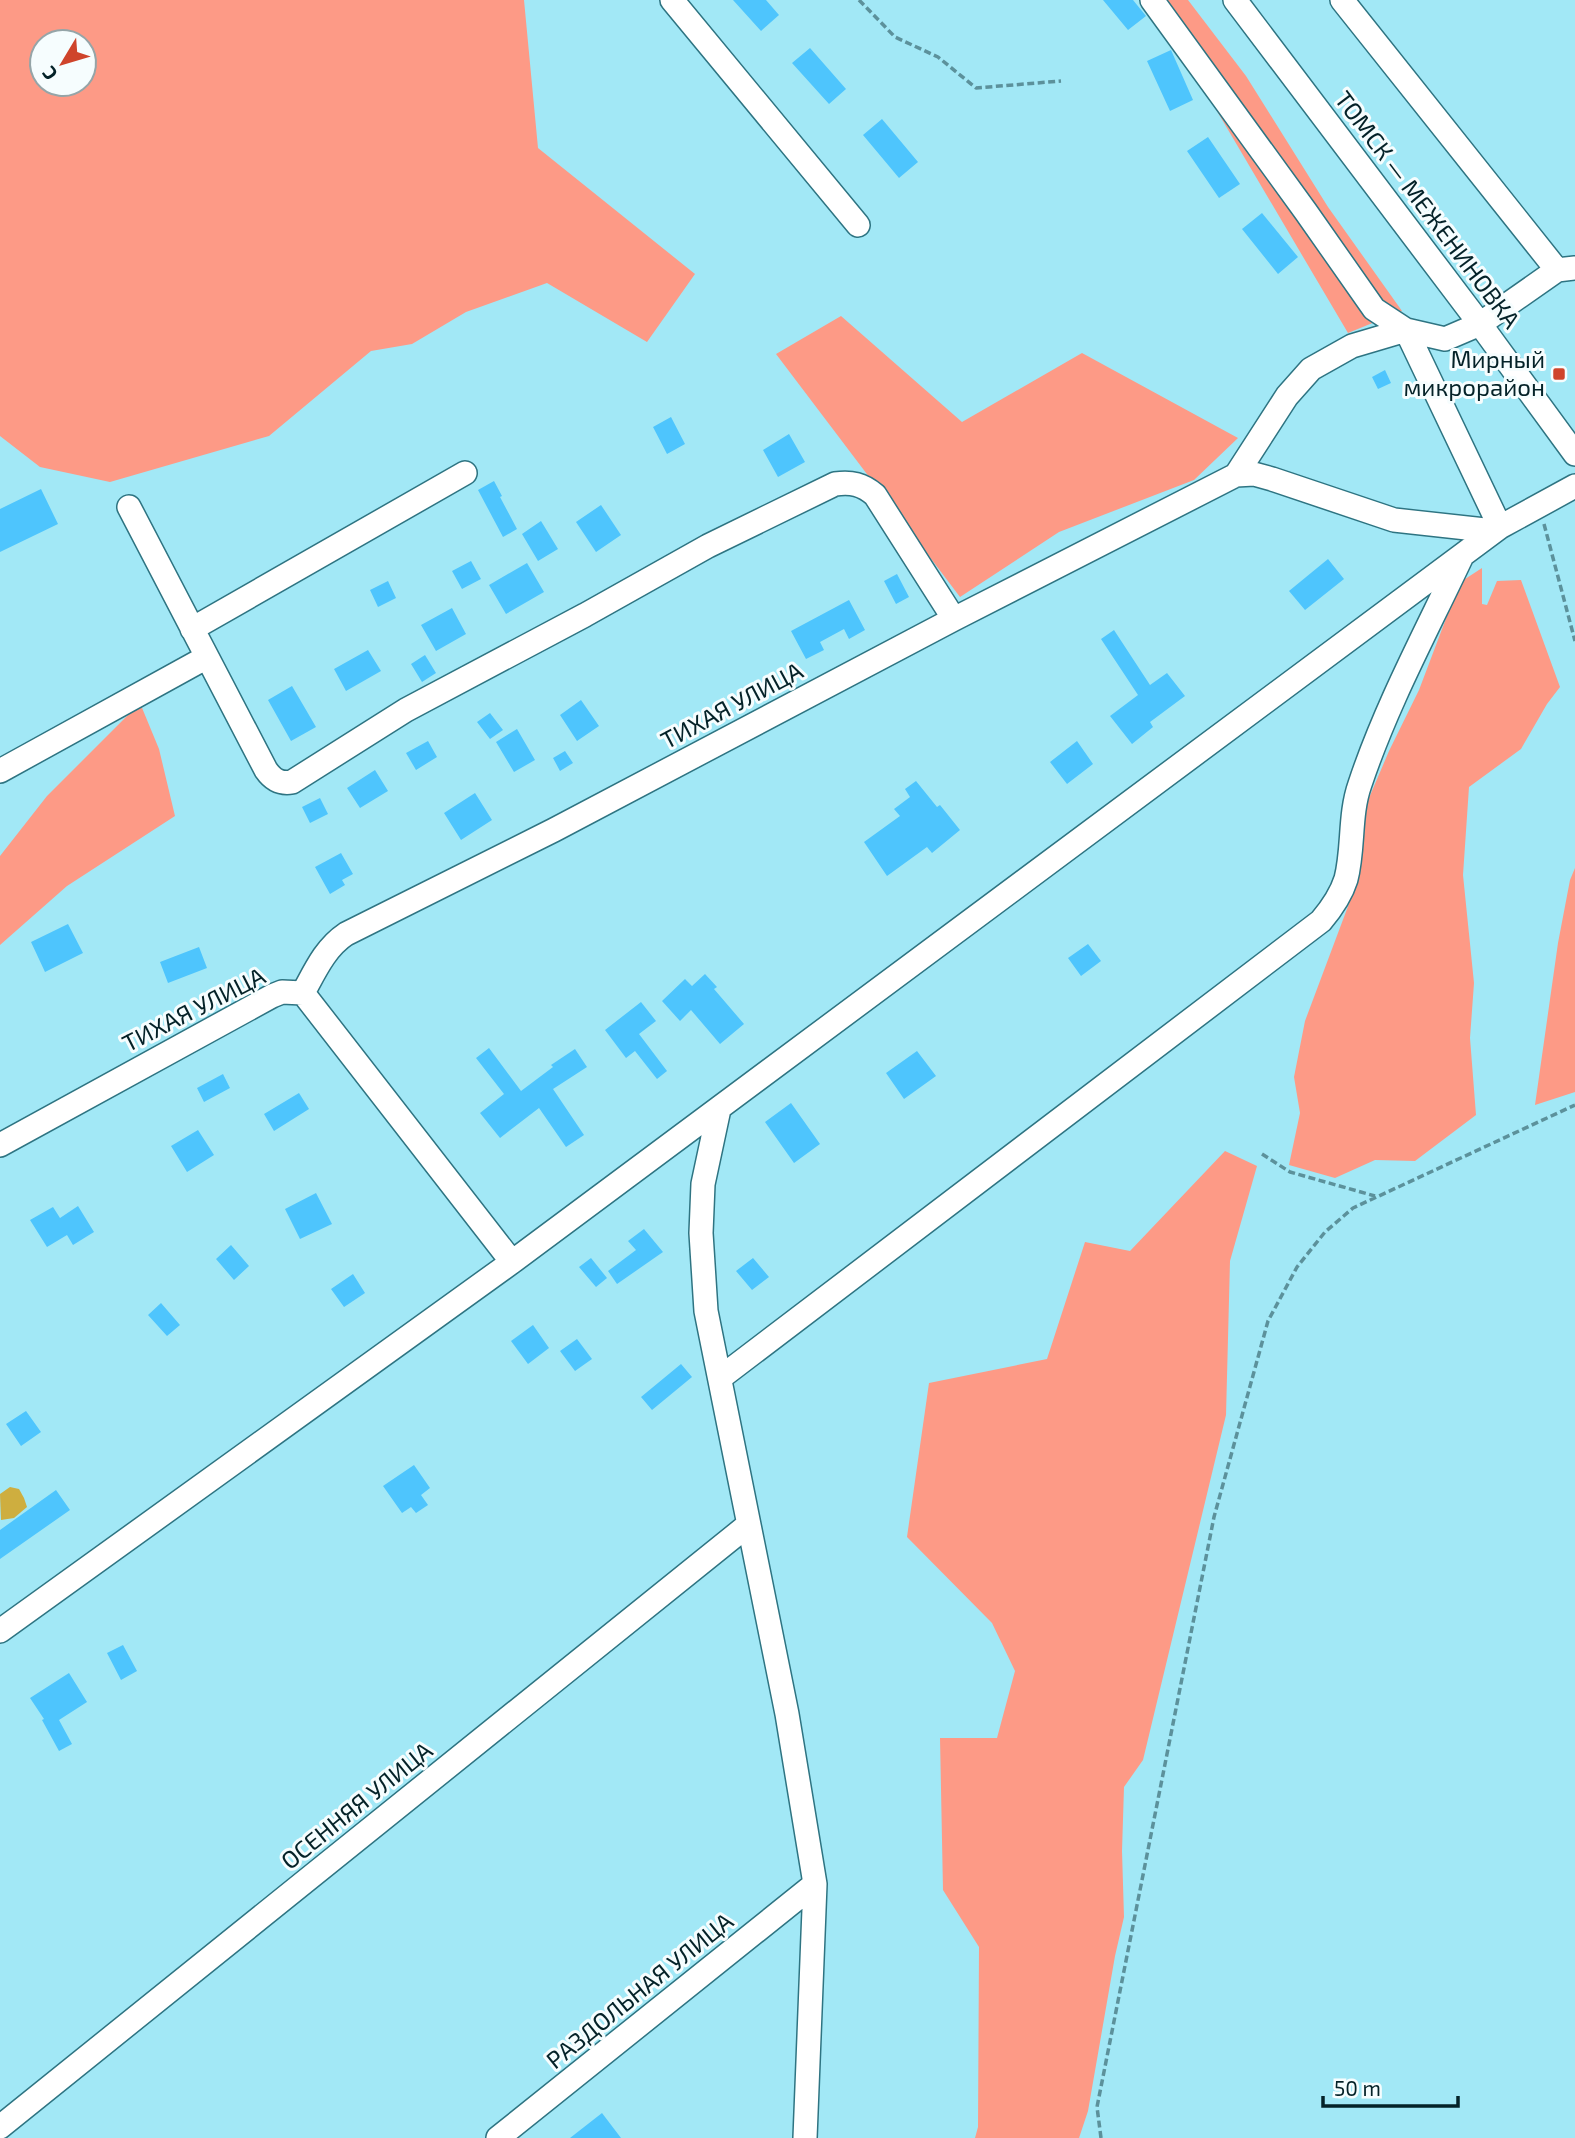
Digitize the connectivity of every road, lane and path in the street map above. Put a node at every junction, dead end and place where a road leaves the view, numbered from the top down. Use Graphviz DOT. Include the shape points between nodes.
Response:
graph roads {
  1 [pos="672,0"];
  2 [pos="859,0"];
  3 [pos="1152,0"];
  4 [pos="1235,0"];
  5 [pos="1342,0"];
  6 [pos="1061,81"];
  7 [pos="858,225"];
  8 [pos="1566,269"];
  9 [pos="1480,324"];
  10 [pos="1406,330"];
  11 [pos="1575,454"];
  12 [pos="465,473"];
  13 [pos="1236,475"];
  14 [pos="1575,486"];
  15 [pos="1539,506"];
  16 [pos="129,507"];
  17 [pos="1497,529"];
  18 [pos="1462,555"];
  19 [pos="954,619"];
  20 [pos="192,629"];
  21 [pos="1575,640"];
  22 [pos="207,657"];
  23 [pos="0,771"];
  24 [pos="303,993"];
  25 [pos="1575,1105"];
  26 [pos="719,1110"];
  27 [pos="0,1145"];
  28 [pos="1262,1154"];
  29 [pos="1377,1197"];
  30 [pos="512,1262"];
  31 [pos="720,1378"];
  32 [pos="748,1525"];
  33 [pos="0,1631"];
  34 [pos="815,1884"];
  35 [pos="0,2127"];
  36 [pos="498,2138"];
  37 [pos="805,2138"];
  38 [pos="1101,2138"];
  1 -- 7 [label="street"];
  2 -- 6 [label="path" via="895,37 938,57 976,88"];
  3 -- 10 [label="street" via="1374,309"];
  4 -- 9 [label="street, ТОМСК — МЕЖЕНИНОВКА"];
  5 -- 8 [label="street"];
  8 -- 9 [label="street"];
  9 -- 10 [label="street" via="1445,339"];
  9 -- 11 [label="street, ТОМСК — МЕЖЕНИНОВКА"];
  10 -- 13 [label="street" via="1352,346 1311,369 1287,396"];
  10 -- 17 [label="street"];
  12 -- 20 [label="street"];
  13 -- 17 [label="street" via="1272,479 1394,520"];
  13 -- 19 [label="street, ТИХАЯ УЛИЦА"];
  14 -- 15 [label="street"];
  15 -- 17 [label="street"];
  15 -- 21 [label="path"];
  16 -- 20 [label="street"];
  17 -- 18 [label="street"];
  18 -- 26 [label="street"];
  18 -- 31 [label="street" via="1365,767 1352,810 1345,881 1321,921"];
  19 -- 22 [label="street" via="875,495 866,487 846,483 708,546 406,710 292,782 276,781 266,770"];
  19 -- 24 [label="street, ТИХАЯ УЛИЦА" via="346,934 326,952"];
  20 -- 22 [label="street"];
  22 -- 23 [label="street"];
  24 -- 27 [label="street, ТИХАЯ УЛИЦА" via="272,996"];
  24 -- 30 [label="street"];
  25 -- 29 [label="path"];
  26 -- 30 [label="street"];
  26 -- 31 [label="street" via="703,1184 701,1233 706,1311"];
  28 -- 29 [label="path" via="1290,1172"];
  29 -- 38 [label="path" via="1325,1232 1297,1267 1268,1321 1211,1531 1097,2107"];
  30 -- 33 [label="street"];
  31 -- 32 [label="street"];
  32 -- 34 [label="street" via="787,1714"];
  32 -- 35 [label="street, ОСЕННЯЯ УЛИЦА"];
  34 -- 36 [label="street, РАЗДОЛЬНАЯ УЛИЦА"];
  34 -- 37 [label="street"];
}
